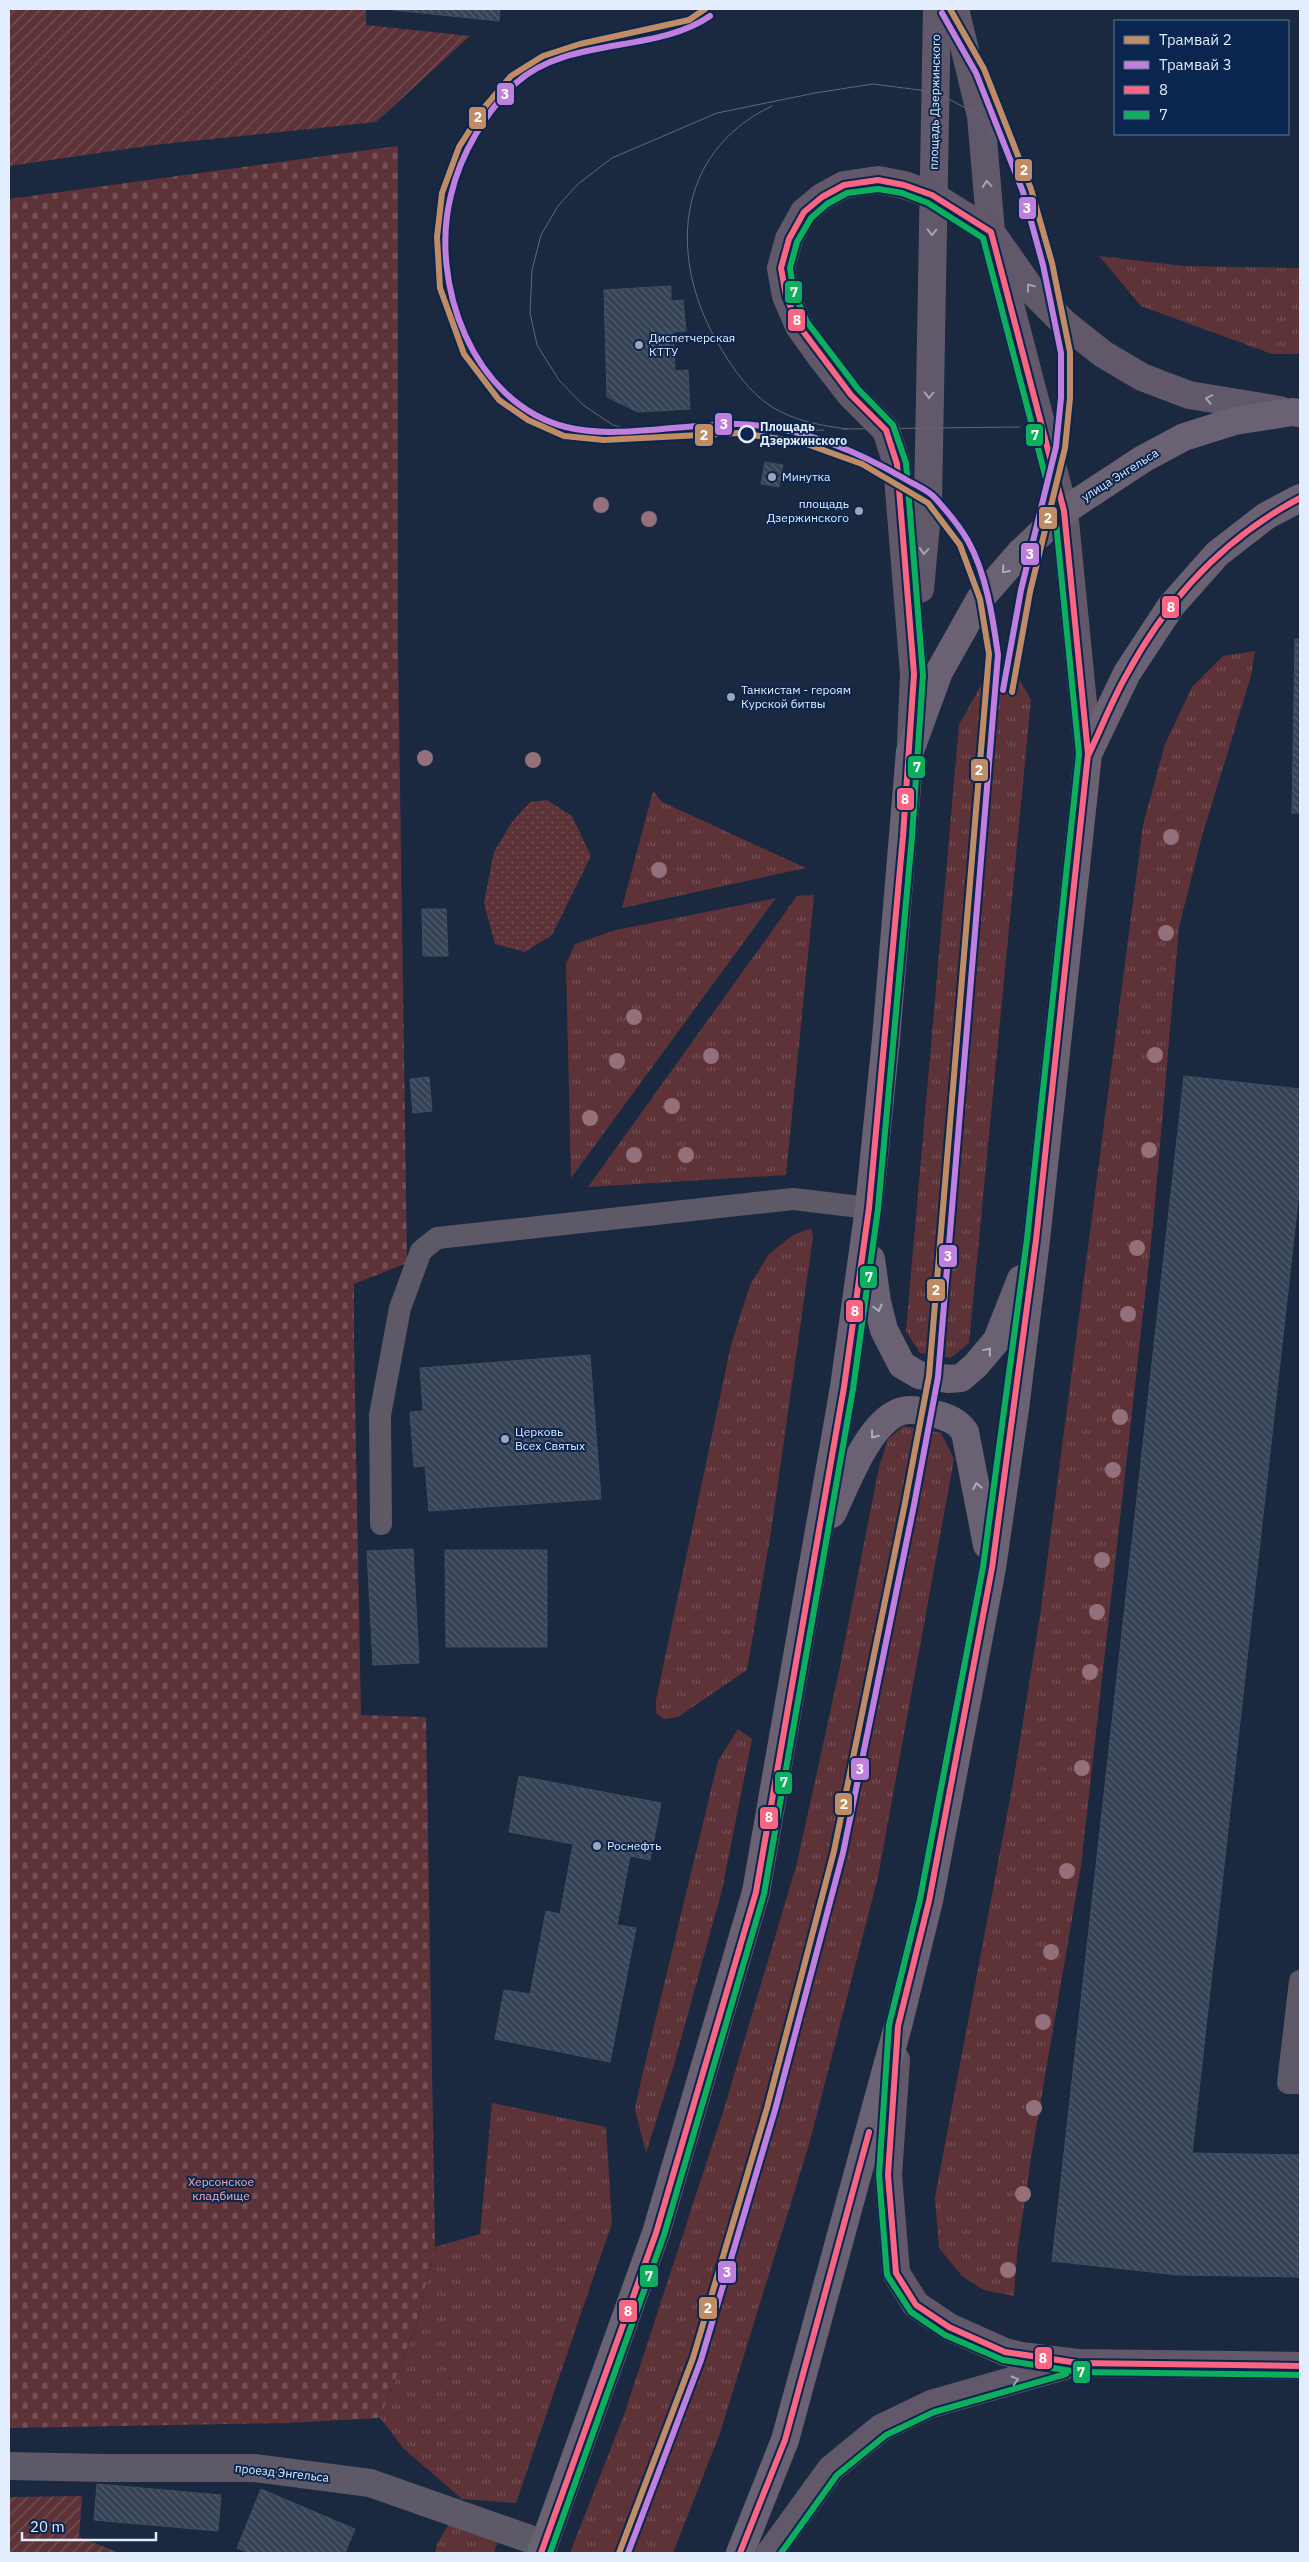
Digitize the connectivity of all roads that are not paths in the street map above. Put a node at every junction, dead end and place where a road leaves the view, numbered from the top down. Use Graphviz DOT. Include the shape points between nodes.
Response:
graph roads {
  1 [pos="937,9"];
  2 [pos="955,9"];
  3 [pos="932,195"];
  4 [pos="991,232"];
  5 [pos="1296,412"];
  6 [pos="1300,498"];
  7 [pos="1064,511"];
  8 [pos="914,674"];
  9 [pos="910,751"];
  10 [pos="1088,754"];
  11 [pos="869,1208"];
  12 [pos="1036,1240"];
  13 [pos="381,1524"];
  14 [pos="818,1542"];
  15 [pos="992,1568"];
  16 [pos="1300,1981"];
  17 [pos="898,2026"];
  18 [pos="1300,2083"];
  19 [pos="1078,2363"];
  20 [pos="1300,2366"];
  21 [pos="9,2466"];
  22 [pos="542,2549"];
  23 [pos="740,2553"];
  24 [pos="770,2553"];
  1 -- 3 [label="street, площадь Дзержинского"];
  4 -- 2 [label="street, one-way" via="982,116"];
  3 -- 4 [label="street"];
  3 -- 8 [label="street, площадь Дзержинского, one-way" via="928,503"];
  3 -- 8 [label="street" via="878,180 844,185 804,212 789,239 781,268 786,296 799,326 851,396 886,430 892,447 897,464"];
  5 -- 4 [label="street, one-way" via="1189,395 1142,377 1103,354 1065,324 1033,292"];
  4 -- 7 [label="street"];
  5 -- 7 [label="main road, улица Энгельса" via="1235,421 1184,437"];
  6 -- 10 [label="main road" via="1266,516 1217,554 1171,606 1127,673"];
  7 -- 9 [label="main road, улица Энгельса, one-way" via="1020,553 980,599 939,672"];
  7 -- 10 [label="street"];
  8 -- 9 [label="street"];
  9 -- 11 [label="main road, улица Энгельса"];
  10 -- 12 [label="main road"];
  11 -- 12 [label="main road, one-way" via="872,1272 884,1330 902,1365 919,1375 961,1378 976,1365 997,1340"];
  11 -- 13 [label="lane" via="793,1199 437,1238 421,1251 400,1308 380,1415"];
  11 -- 14 [label="main road, улица Энгельса"];
  12 -- 15 [label="main road"];
  15 -- 14 [label="main road, one-way" via="965,1432 960,1425 941,1415 913,1409 898,1412 883,1424 864,1448"];
  14 -- 22 [label="main road, улица Энгельса" via="756,1892 656,2233"];
  15 -- 17 [label="main road" via="928,1901"];
  16 -- 18 [label="lane" via="1288,2083"];
  17 -- 19 [label="street" via="888,2175 896,2273 916,2305 949,2327 1005,2352"];
  17 -- 23 [label="main road" via="785,2440"];
  19 -- 20 [label="street"];
  24 -- 19 [label="street, one-way" via="831,2469 881,2428 931,2404"];
  21 -- 22 [label="street, проезд Энгельса" via="254,2468 370,2483"];
}
